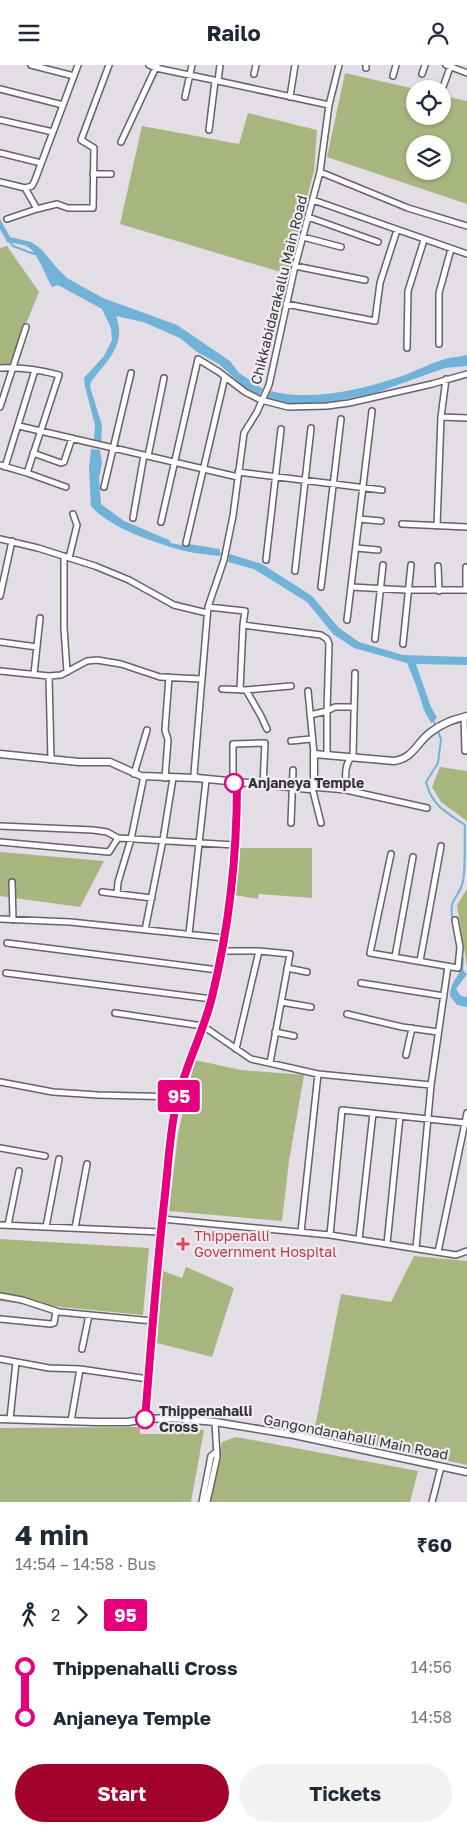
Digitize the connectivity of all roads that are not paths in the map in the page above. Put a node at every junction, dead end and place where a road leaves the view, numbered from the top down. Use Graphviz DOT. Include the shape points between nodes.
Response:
graph roads {
  1 [pos="31,65"];
  2 [pos="78,65"];
  3 [pos="109,65"];
  4 [pos="149,65"];
  5 [pos="192,65"];
  6 [pos="220,65"];
  7 [pos="256,65"];
  8 [pos="294,65"];
  9 [pos="339,65"];
  10 [pos="396,65"];
  11 [pos="425,65"];
  12 [pos="449,66"];
  13 [pos="156,67"];
  14 [pos="467,73"];
  15 [pos="254,74"];
  16 [pos="422,74"];
  17 [pos="74,76"];
  18 [pos="191,76"];
  19 [pos="393,76"];
  20 [pos="444,80"];
  21 [pos="216,81"];
  22 [pos="0,89"];
  23 [pos="185,97"];
  24 [pos="290,97"];
  25 [pos="63,105"];
  26 [pos="328,105"];
  27 [pos="0,120"];
  28 [pos="209,130"];
  29 [pos="53,132"];
  30 [pos="121,142"];
  31 [pos="0,153"];
  32 [pos="42,163"];
  33 [pos="320,172"];
  34 [pos="93,174"];
  35 [pos="111,174"];
  36 [pos="0,182"];
  37 [pos="25,188"];
  38 [pos="312,200"];
  39 [pos="37,209"];
  40 [pos="308,217"];
  41 [pos="7,219"];
  42 [pos="467,226"];
  43 [pos="397,230"];
  44 [pos="303,237"];
  45 [pos="424,240"];
  46 [pos="378,242"];
  47 [pos="341,247"];
  48 [pos="451,249"];
  49 [pos="467,254"];
  50 [pos="295,266"];
  51 [pos="365,280"];
  52 [pos="286,303"];
  53 [pos="26,327"];
  54 [pos="439,344"];
  55 [pos="407,348"];
  56 [pos="13,367"];
  57 [pos="0,368"];
  58 [pos="35,370"];
  59 [pos="130,373"];
  60 [pos="467,374"];
  61 [pos="225,377"];
  62 [pos="164,378"];
  63 [pos="446,379"];
  64 [pos="261,401"];
  65 [pos="0,407"];
  66 [pos="372,411"];
  67 [pos="441,417"];
  68 [pos="467,418"];
  69 [pos="341,419"];
  70 [pos="19,426"];
  71 [pos="311,428"];
  72 [pos="281,429"];
  73 [pos="40,431"];
  74 [pos="72,438"];
  75 [pos="113,447"];
  76 [pos="33,453"];
  77 [pos="146,455"];
  78 [pos="174,461"];
  79 [pos="3,466"];
  80 [pos="203,469"];
  81 [pos="27,473"];
  82 [pos="238,475"];
  83 [pos="276,477"];
  84 [pos="305,481"];
  85 [pos="333,484"];
  86 [pos="66,487"];
  87 [pos="104,487"];
  88 [pos="363,488"];
  89 [pos="382,490"];
  90 [pos="73,514"];
  91 [pos="133,518"];
  92 [pos="359,519"];
  93 [pos="382,521"];
  94 [pos="161,522"];
  95 [pos="402,524"];
  96 [pos="437,526"];
  97 [pos="467,527"];
  98 [pos="0,539"];
  99 [pos="12,541"];
  100 [pos="186,543"];
  101 [pos="356,548"];
  102 [pos="378,550"];
  103 [pos="66,557"];
  104 [pos="266,561"];
  105 [pos="383,565"];
  106 [pos="411,565"];
  107 [pos="438,566"];
  108 [pos="466,567"];
  109 [pos="295,571"];
  110 [pos="321,587"];
  111 [pos="351,587"];
  112 [pos="381,589"];
  113 [pos="467,590"];
  114 [pos="409,591"];
  115 [pos="439,591"];
  116 [pos="0,596"];
  117 [pos="207,610"];
  118 [pos="40,618"];
  119 [pos="347,620"];
  120 [pos="243,625"];
  121 [pos="375,639"];
  122 [pos="0,642"];
  123 [pos="403,644"];
  124 [pos="37,647"];
  125 [pos="0,671"];
  126 [pos="67,672"];
  127 [pos="355,673"];
  128 [pos="34,674"];
  129 [pos="49,676"];
  130 [pos="169,677"];
  131 [pos="201,679"];
  132 [pos="291,686"];
  133 [pos="222,689"];
  134 [pos="240,690"];
  135 [pos="246,690"];
  136 [pos="308,691"];
  137 [pos="353,707"];
  138 [pos="327,711"];
  139 [pos="310,715"];
  140 [pos="466,717"];
  141 [pos="266,729"];
  142 [pos="148,730"];
  143 [pos="311,739"];
  144 [pos="291,741"];
  145 [pos="465,751"];
  146 [pos="314,754"];
  147 [pos="327,754"];
  148 [pos="0,755"];
  149 [pos="353,756"];
  150 [pos="51,760"];
  151 [pos="293,770"];
  152 [pos="134,773"];
  153 [pos="144,776"];
  154 [pos="165,778"];
  155 [pos="173,778"];
  156 [pos="197,778"];
  157 [pos="206,780"];
  158 [pos="235,783"];
  159 [pos="263,785"];
  160 [pos="312,787"];
  161 [pos="291,788"];
  162 [pos="346,790"];
  163 [pos="427,808"];
  164 [pos="291,823"];
  165 [pos="322,823"];
  166 [pos="0,826"];
  167 [pos="118,838"];
  168 [pos="132,839"];
  169 [pos="163,841"];
  170 [pos="199,842"];
  171 [pos="0,843"];
  172 [pos="235,845"];
  173 [pos="441,846"];
  174 [pos="391,854"];
  175 [pos="413,857"];
  176 [pos="12,882"];
  177 [pos="102,892"];
  178 [pos="117,894"];
  179 [pos="152,899"];
  180 [pos="0,919"];
  181 [pos="13,920"];
  182 [pos="455,920"];
  183 [pos="145,930"];
  184 [pos="189,934"];
  185 [pos="224,938"];
  186 [pos="7,943"];
  187 [pos="222,951"];
  188 [pos="259,951"];
  189 [pos="395,957"];
  190 [pos="420,961"];
  191 [pos="448,966"];
  192 [pos="287,969"];
  193 [pos="218,970"];
  194 [pos="307,972"];
  195 [pos="6,973"];
  196 [pos="361,983"];
  197 [pos="444,996"];
  198 [pos="212,999"];
  199 [pos="281,1002"];
  200 [pos="311,1007"];
  201 [pos="115,1013"];
  202 [pos="348,1014"];
  203 [pos="203,1026"];
  204 [pos="412,1028"];
  205 [pos="276,1032"];
  206 [pos="438,1032"];
  207 [pos="294,1036"];
  208 [pos="236,1049"];
  209 [pos="406,1055"];
  210 [pos="270,1063"];
  211 [pos="318,1074"];
  212 [pos="0,1082"];
  213 [pos="431,1085"];
  214 [pos="179,1097"];
  215 [pos="373,1113"];
  216 [pos="467,1113"];
  217 [pos="400,1116"];
  218 [pos="429,1119"];
  219 [pos="466,1123"];
  220 [pos="0,1148"];
  221 [pos="45,1156"];
  222 [pos="58,1159"];
  223 [pos="87,1164"];
  224 [pos="18,1171"];
  225 [pos="162,1219"];
  226 [pos="0,1225"];
  227 [pos="8,1225"];
  228 [pos="46,1227"];
  229 [pos="75,1228"];
  230 [pos="301,1232"];
  231 [pos="160,1233"];
  232 [pos="330,1235"];
  233 [pos="359,1239"];
  234 [pos="387,1244"];
  235 [pos="416,1248"];
  236 [pos="467,1251"];
  237 [pos="438,1252"];
  238 [pos="0,1296"];
  239 [pos="56,1311"];
  240 [pos="89,1315"];
  241 [pos="0,1319"];
  242 [pos="153,1321"];
  243 [pos="82,1349"];
  244 [pos="0,1359"];
  245 [pos="16,1362"];
  246 [pos="80,1369"];
  247 [pos="148,1379"];
  248 [pos="0,1419"];
  249 [pos="10,1419"];
  250 [pos="145,1419"];
  251 [pos="71,1421"];
  252 [pos="215,1422"];
  253 [pos="216,1452"];
  254 [pos="441,1467"];
  255 [pos="467,1472"];
  256 [pos="202,1502"];
  257 [pos="207,1502"];
  258 [pos="432,1502"];
  1 -- 17 [label="street"];
  2 -- 17 [label="street"];
  3 -- 34 [label="street" via="82,140 94,148"];
  4 -- 13 [label="street"];
  5 -- 18 [label="street"];
  6 -- 21 [label="street"];
  7 -- 15 [label="street"];
  8 -- 24 [label="street"];
  9 -- 26 [label="street, Chikkabidarakallu Main Road"];
  10 -- 19 [label="street"];
  11 -- 16 [label="street"];
  12 -- 14 [label="street"];
  12 -- 20 [label="street"];
  13 -- 18 [label="street"];
  13 -- 30 [label="street"];
  17 -- 25 [label="street"];
  18 -- 21 [label="street"];
  18 -- 23 [label="street"];
  21 -- 24 [label="street"];
  21 -- 28 [label="street"];
  22 -- 25 [label="street"];
  24 -- 26 [label="street"];
  25 -- 29 [label="street"];
  26 -- 33 [label="street, Chikkabidarakallu Main Road"];
  27 -- 29 [label="street"];
  29 -- 32 [label="street"];
  31 -- 32 [label="street"];
  32 -- 37 [label="street" via="32,185"];
  33 -- 38 [label="street, Chikkabidarakallu Main Road"];
  33 -- 42 [label="street" via="408,208"];
  34 -- 35 [label="street"];
  34 -- 39 [label="street" via="93,208 68,208 57,204"];
  36 -- 37 [label="street"];
  37 -- 39 [label="street"];
  38 -- 40 [label="street, Chikkabidarakallu Main Road"];
  38 -- 43 [label="street"];
  39 -- 41 [label="street"];
  40 -- 44 [label="street, Chikkabidarakallu Main Road"];
  40 -- 46 [label="street"];
  43 -- 45 [label="street"];
  43 -- 52 [label="street" via="380,283 375,321"];
  44 -- 47 [label="street"];
  44 -- 50 [label="street, Chikkabidarakallu Main Road"];
  45 -- 48 [label="street"];
  45 -- 55 [label="street" via="408,291"];
  48 -- 49 [label="street"];
  48 -- 54 [label="street" via="439,293"];
  50 -- 51 [label="street"];
  50 -- 52 [label="street, Chikkabidarakallu Main Road"];
  52 -- 64 [label="street, Chikkabidarakallu Main Road" via="267,389"];
  53 -- 56 [label="street"];
  56 -- 57 [label="street"];
  56 -- 58 [label="street"];
  56 -- 65 [label="street"];
  58 -- 70 [label="street"];
  58 -- 73 [label="street" via="59,375"];
  59 -- 75 [label="street"];
  60 -- 63 [label="street"];
  61 -- 64 [label="street"];
  61 -- 78 [label="street" via="198,359"];
  61 -- 80 [label="street"];
  62 -- 77 [label="street"];
  63 -- 64 [label="street" via="327,406 288,407"];
  63 -- 67 [label="street"];
  64 -- 82 [label="street, Chikkabidarakallu Main Road" via="244,433"];
  66 -- 88 [label="street"];
  67 -- 68 [label="street"];
  67 -- 96 [label="street"];
  69 -- 85 [label="street"];
  70 -- 73 [label="street"];
  70 -- 79 [label="street"];
  71 -- 84 [label="street"];
  72 -- 83 [label="street"];
  73 -- 74 [label="street"];
  73 -- 76 [label="street"];
  74 -- 75 [label="street"];
  74 -- 76 [label="street" via="64,462"];
  75 -- 77 [label="street"];
  75 -- 87 [label="street"];
  76 -- 81 [label="street"];
  77 -- 78 [label="street"];
  77 -- 91 [label="street"];
  78 -- 80 [label="street"];
  78 -- 94 [label="street"];
  79 -- 81 [label="street"];
  80 -- 82 [label="street"];
  80 -- 100 [label="street"];
  81 -- 86 [label="street"];
  82 -- 83 [label="street"];
  82 -- 117 [label="street, Chikkabidarakallu Main Road" via="225,557"];
  83 -- 84 [label="street"];
  83 -- 104 [label="street"];
  84 -- 85 [label="street"];
  84 -- 109 [label="street"];
  85 -- 88 [label="street"];
  85 -- 110 [label="street"];
  88 -- 89 [label="street"];
  88 -- 92 [label="street"];
  90 -- 103 [label="street" via="77,525"];
  92 -- 93 [label="street"];
  92 -- 101 [label="street"];
  95 -- 96 [label="street"];
  96 -- 97 [label="street"];
  98 -- 99 [label="street"];
  99 -- 103 [label="street"];
  99 -- 116 [label="street"];
  101 -- 102 [label="street"];
  101 -- 111 [label="street"];
  103 -- 117 [label="street" via="129,580 174,605"];
  103 -- 126 [label="street" via="64,628"];
  105 -- 112 [label="street"];
  106 -- 114 [label="street"];
  107 -- 115 [label="street"];
  108 -- 113 [label="street"];
  111 -- 112 [label="street"];
  111 -- 119 [label="street"];
  112 -- 114 [label="street"];
  112 -- 121 [label="street"];
  113 -- 115 [label="street"];
  114 -- 115 [label="street"];
  114 -- 123 [label="street"];
  117 -- 120 [label="street" via="245,611"];
  117 -- 131 [label="street, Chikkabidarakallu Main Road"];
  118 -- 124 [label="street"];
  120 -- 134 [label="street"];
  120 -- 138 [label="street" via="321,635 327,639"];
  122 -- 124 [label="street"];
  124 -- 128 [label="street"];
  125 -- 128 [label="street"];
  126 -- 129 [label="street"];
  126 -- 130 [label="street" via="87,661 97,660"];
  127 -- 137 [label="street"];
  128 -- 129 [label="street"];
  129 -- 150 [label="street"];
  130 -- 131 [label="street"];
  130 -- 154 [label="street" via="164,729 168,740"];
  131 -- 156 [label="street, Chikkabidarakallu Main Road" via="194,774"];
  132 -- 135 [label="street"];
  133 -- 134 [label="street"];
  134 -- 135 [label="street"];
  135 -- 141 [label="street"];
  136 -- 139 [label="street"];
  137 -- 138 [label="street" via="335,707"];
  137 -- 149 [label="street"];
  138 -- 139 [label="street"];
  138 -- 147 [label="street"];
  139 -- 143 [label="street"];
  140 -- 145 [label="street"];
  140 -- 149 [label="street" via="447,721 429,733 404,759 394,761"];
  142 -- 152 [label="street"];
  143 -- 144 [label="street"];
  143 -- 146 [label="street"];
  146 -- 147 [label="street"];
  146 -- 160 [label="street" via="315,783"];
  147 -- 149 [label="street"];
  148 -- 150 [label="street"];
  149 -- 162 [label="street" via="346,767"];
  150 -- 152 [label="street" via="110,762"];
  151 -- 161 [label="street"];
  152 -- 153 [label="street"];
  153 -- 154 [label="street"];
  153 -- 168 [label="street"];
  154 -- 155 [label="street"];
  155 -- 156 [label="street"];
  155 -- 169 [label="street"];
  156 -- 157 [label="street"];
  157 -- 158 [label="street"];
  157 -- 170 [label="street"];
  158 -- 159 [label="street"];
  158 -- 159 [label="street" via="232,743 265,743"];
  158 -- 172 [label="street"];
  159 -- 161 [label="street"];
  160 -- 161 [label="street"];
  160 -- 162 [label="street"];
  160 -- 165 [label="street"];
  161 -- 164 [label="street"];
  162 -- 163 [label="street"];
  166 -- 167 [label="street" via="93,830"];
  167 -- 168 [label="street"];
  167 -- 171 [label="street" via="109,852"];
  168 -- 169 [label="street"];
  168 -- 178 [label="street"];
  169 -- 170 [label="street"];
  169 -- 179 [label="street"];
  170 -- 172 [label="street"];
  170 -- 184 [label="street"];
  172 -- 185 [label="street"];
  173 -- 190 [label="street"];
  174 -- 189 [label="street" via="370,953"];
  175 -- 189 [label="street"];
  176 -- 181 [label="street"];
  177 -- 178 [label="street"];
  178 -- 179 [label="street"];
  179 -- 183 [label="street"];
  180 -- 181 [label="street"];
  181 -- 183 [label="street"];
  182 -- 191 [label="street" via="460,947 458,968"];
  183 -- 184 [label="street"];
  184 -- 185 [label="street"];
  185 -- 187 [label="street"];
  186 -- 193 [label="street"];
  187 -- 188 [label="street"];
  187 -- 193 [label="street"];
  188 -- 192 [label="street" via="290,954"];
  188 -- 208 [label="street"];
  189 -- 190 [label="street"];
  190 -- 191 [label="street"];
  191 -- 197 [label="street"];
  192 -- 194 [label="street"];
  192 -- 199 [label="street"];
  193 -- 198 [label="street"];
  195 -- 198 [label="street"];
  196 -- 197 [label="street"];
  197 -- 206 [label="street"];
  198 -- 203 [label="street"];
  199 -- 200 [label="street"];
  199 -- 205 [label="street"];
  201 -- 203 [label="street"];
  202 -- 204 [label="street"];
  203 -- 208 [label="street"];
  203 -- 214 [label="street"];
  204 -- 206 [label="street"];
  204 -- 209 [label="street"];
  205 -- 207 [label="street"];
  205 -- 210 [label="street"];
  206 -- 213 [label="street"];
  208 -- 210 [label="street" via="251,1059"];
  210 -- 211 [label="street"];
  211 -- 213 [label="street"];
  211 -- 230 [label="street"];
  212 -- 214 [label="street" via="62,1093"];
  213 -- 218 [label="street"];
  214 -- 225 [label="street"];
  215 -- 217 [label="street"];
  215 -- 232 [label="street" via="342,1110"];
  215 -- 233 [label="street"];
  216 -- 219 [label="street"];
  217 -- 218 [label="street"];
  217 -- 234 [label="street"];
  218 -- 219 [label="street"];
  218 -- 235 [label="street"];
  219 -- 237 [label="street"];
  220 -- 221 [label="street"];
  222 -- 228 [label="street"];
  223 -- 229 [label="street"];
  224 -- 227 [label="street"];
  225 -- 230 [label="street"];
  225 -- 231 [label="street"];
  226 -- 227 [label="street"];
  227 -- 228 [label="street"];
  228 -- 229 [label="street"];
  229 -- 231 [label="street"];
  230 -- 232 [label="street"];
  231 -- 242 [label="street"];
  232 -- 233 [label="street"];
  233 -- 234 [label="street"];
  234 -- 235 [label="street"];
  235 -- 237 [label="street"];
  236 -- 237 [label="street" via="456,1255"];
  238 -- 239 [label="street"];
  239 -- 240 [label="street"];
  239 -- 241 [label="street" via="51,1324"];
  240 -- 242 [label="street"];
  240 -- 243 [label="street"];
  242 -- 247 [label="street"];
  244 -- 245 [label="street"];
  245 -- 246 [label="street"];
  245 -- 249 [label="street"];
  246 -- 247 [label="street"];
  246 -- 251 [label="street"];
  247 -- 250 [label="street"];
  248 -- 249 [label="street, Gangondanahalli Main Road"];
  249 -- 251 [label="street, Gangondanahalli Main Road"];
  250 -- 251 [label="street, Gangondanahalli Main Road"];
  250 -- 252 [label="street, Gangondanahalli Main Road"];
  252 -- 253 [label="street"];
  252 -- 254 [label="street, Gangondanahalli Main Road" via="294,1435"];
  253 -- 256 [label="street" via="211,1457"];
  253 -- 257 [label="street"];
  254 -- 255 [label="street, Gangondanahalli Main Road"];
  254 -- 258 [label="street"];
}
